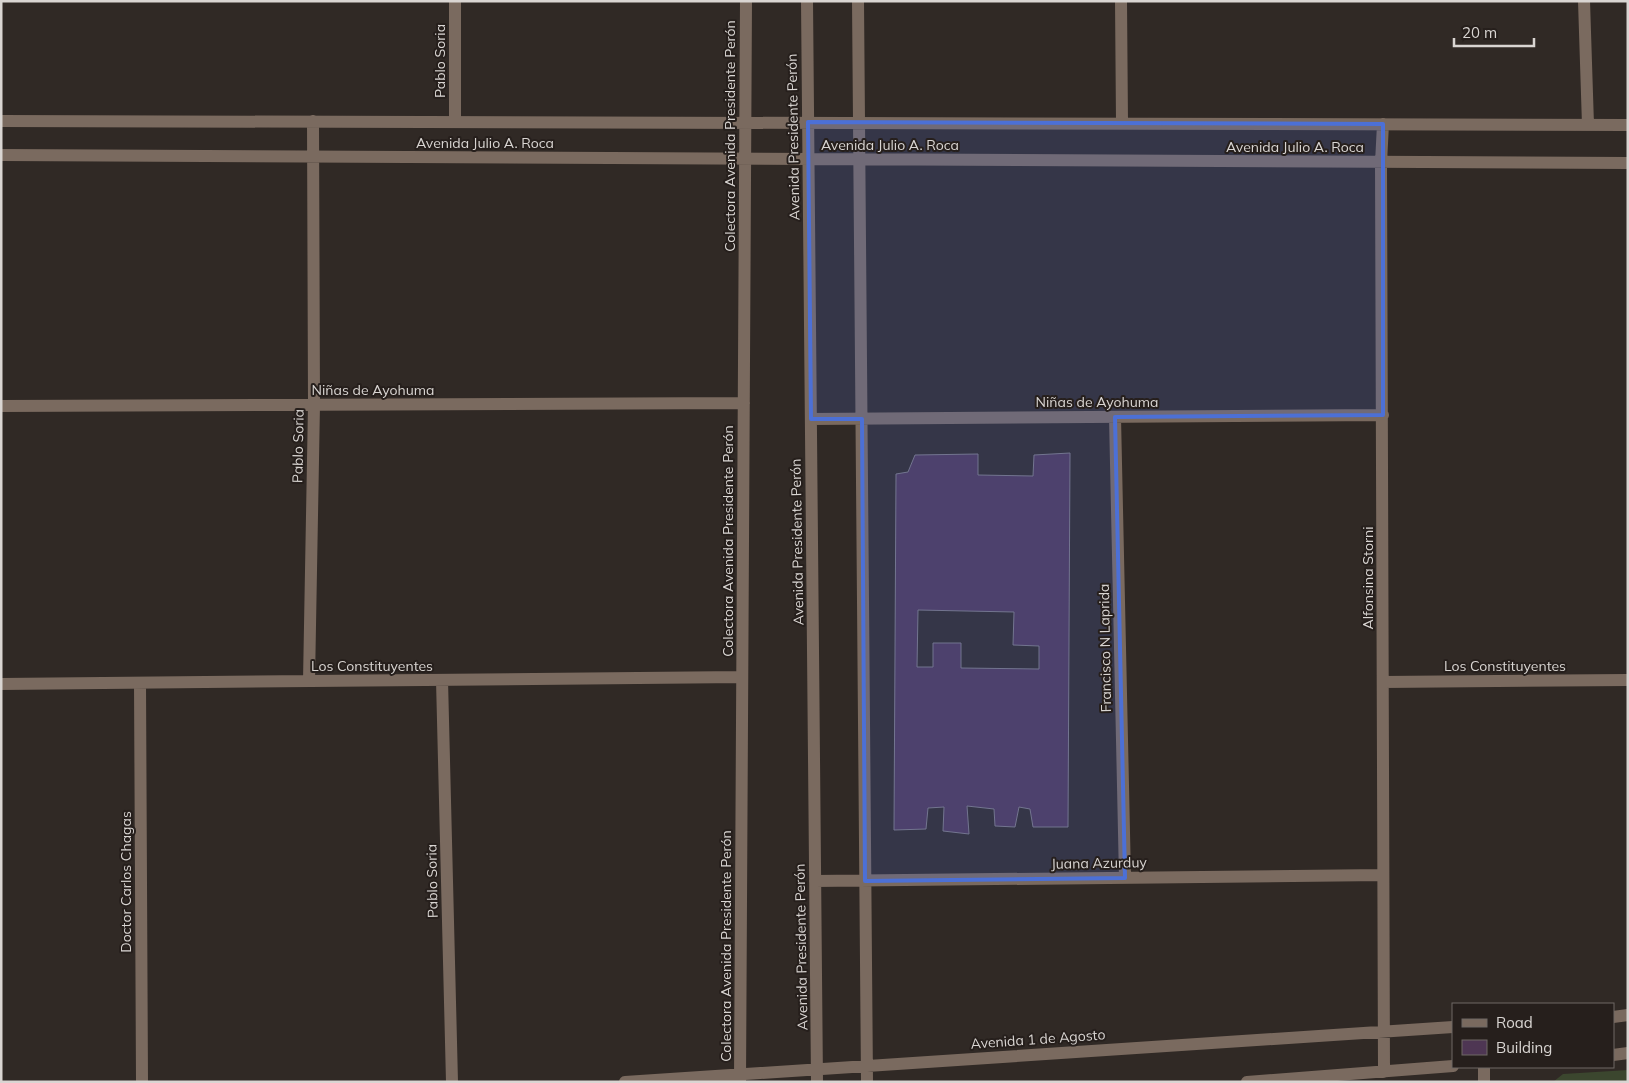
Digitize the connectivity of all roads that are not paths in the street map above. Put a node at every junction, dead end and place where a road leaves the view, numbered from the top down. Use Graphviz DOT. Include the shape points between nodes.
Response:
graph roads {
  1 [pos="455,1"];
  2 [pos="746,1"];
  3 [pos="807,1"];
  4 [pos="858,1"];
  5 [pos="1121,1"];
  6 [pos="1584,1"];
  7 [pos="1,121"];
  8 [pos="313,121"];
  9 [pos="455,121"];
  10 [pos="745,122"];
  11 [pos="808,122"];
  12 [pos="859,122"];
  13 [pos="1122,123"];
  14 [pos="1382,124"];
  15 [pos="1588,125"];
  16 [pos="1628,126"];
  17 [pos="1,155"];
  18 [pos="313,157"];
  19 [pos="745,160"];
  20 [pos="808,160"];
  21 [pos="859,160"];
  22 [pos="1381,163"];
  23 [pos="1628,163"];
  24 [pos="744,403"];
  25 [pos="314,405"];
  26 [pos="1,406"];
  27 [pos="1383,415"];
  28 [pos="1115,417"];
  29 [pos="811,419"];
  30 [pos="862,419"];
  31 [pos="742,677"];
  32 [pos="442,680"];
  33 [pos="1628,680"];
  34 [pos="309,681"];
  35 [pos="1383,682"];
  36 [pos="140,683"];
  37 [pos="1,684"];
  38 [pos="1383,875"];
  39 [pos="1125,878"];
  40 [pos="815,881"];
  41 [pos="865,881"];
  42 [pos="1628,1015"];
  43 [pos="1614,1017"];
  44 [pos="1452,1027"];
  45 [pos="1383,1031"];
  46 [pos="1628,1053"];
  47 [pos="1614,1054"];
  48 [pos="866,1066"];
  49 [pos="1452,1066"];
  50 [pos="1484,1068"];
  51 [pos="1384,1072"];
  52 [pos="817,1075"];
  53 [pos="740,1078"];
  54 [pos="142,1082"];
  55 [pos="452,1082"];
  56 [pos="626,1082"];
  57 [pos="867,1082"];
  58 [pos="1247,1082"];
  59 [pos="1484,1082"];
  1 -- 9 [label="street, Pablo Soria"];
  2 -- 10 [label="street, Colectora Avenida Presidente Perón"];
  3 -- 11 [label="street, Avenida Presidente Perón"];
  4 -- 12 [label="street"];
  5 -- 13 [label="street"];
  6 -- 15 [label="street"];
  7 -- 8 [label="street, Avenida Julio A. Roca"];
  8 -- 9 [label="street, Avenida Julio A. Roca"];
  8 -- 18 [label="street, Pablo Soria"];
  9 -- 10 [label="street, Avenida Julio A. Roca"];
  10 -- 11 [label="street, Avenida Julio A. Roca"];
  10 -- 19 [label="street, Colectora Avenida Presidente Perón"];
  11 -- 12 [label="street, Avenida Julio A. Roca"];
  11 -- 20 [label="street, Avenida Presidente Perón"];
  12 -- 13 [label="street, Avenida Julio A. Roca"];
  12 -- 21 [label="street"];
  13 -- 14 [label="street, Avenida Julio A. Roca"];
  14 -- 15 [label="street, Avenida Julio A. Roca"];
  14 -- 22 [label="street, Alfonsina Storni"];
  15 -- 16 [label="street, Avenida Julio A. Roca"];
  17 -- 18 [label="street, Avenida Julio A. Roca"];
  18 -- 19 [label="street, Avenida Julio A. Roca"];
  18 -- 25 [label="street, Pablo Soria"];
  19 -- 20 [label="street, Avenida Julio A. Roca"];
  19 -- 24 [label="street, Colectora Avenida Presidente Perón"];
  20 -- 21 [label="street, Avenida Julio A. Roca"];
  20 -- 29 [label="street, Avenida Presidente Perón"];
  21 -- 22 [label="street, Avenida Julio A. Roca"];
  21 -- 30 [label="street"];
  22 -- 23 [label="street, Avenida Julio A. Roca"];
  22 -- 27 [label="street, Alfonsina Storni"];
  24 -- 25 [label="street, Niñas de Ayohuma"];
  24 -- 31 [label="street, Colectora Avenida Presidente Perón"];
  25 -- 26 [label="street, Niñas de Ayohuma"];
  25 -- 34 [label="street, Pablo Soria"];
  27 -- 28 [label="street, Niñas de Ayohuma"];
  27 -- 35 [label="street, Alfonsina Storni"];
  28 -- 30 [label="street, Niñas de Ayohuma"];
  28 -- 39 [label="street, Francisco N Laprida"];
  29 -- 30 [label="street, Niñas de Ayohuma"];
  29 -- 40 [label="street, Avenida Presidente Perón"];
  30 -- 41 [label="street"];
  31 -- 32 [label="street, Los Constituyentes"];
  31 -- 53 [label="street, Colectora Avenida Presidente Perón"];
  32 -- 34 [label="street, Los Constituyentes"];
  32 -- 55 [label="street, Pablo Soria"];
  33 -- 35 [label="street, Los Constituyentes"];
  34 -- 36 [label="street, Los Constituyentes"];
  35 -- 38 [label="street, Alfonsina Storni"];
  36 -- 37 [label="street, Los Constituyentes"];
  36 -- 54 [label="street, Doctor Carlos Chagas"];
  38 -- 39 [label="street, Juana Azurduy"];
  38 -- 45 [label="street, Alfonsina Storni"];
  39 -- 41 [label="street, Juana Azurduy"];
  40 -- 41 [label="street, Juana Azurduy"];
  40 -- 52 [label="street, Avenida Presidente Perón"];
  41 -- 48 [label="street"];
  42 -- 43 [label="street"];
  44 -- 45 [label="street, Avenida 1 de Agosto"];
  45 -- 48 [label="street, Avenida 1 de Agosto"];
  45 -- 51 [label="street, Alfonsina Storni"];
  46 -- 47 [label="street"];
  48 -- 52 [label="street, Avenida 1 de Agosto"];
  48 -- 57 [label="street"];
  49 -- 51 [label="street"];
  50 -- 59 [label="street"];
  51 -- 58 [label="street"];
  52 -- 53 [label="street, Avenida 1 de Agosto"];
  53 -- 56 [label="street, Avenida 1 de Agosto"];
}
